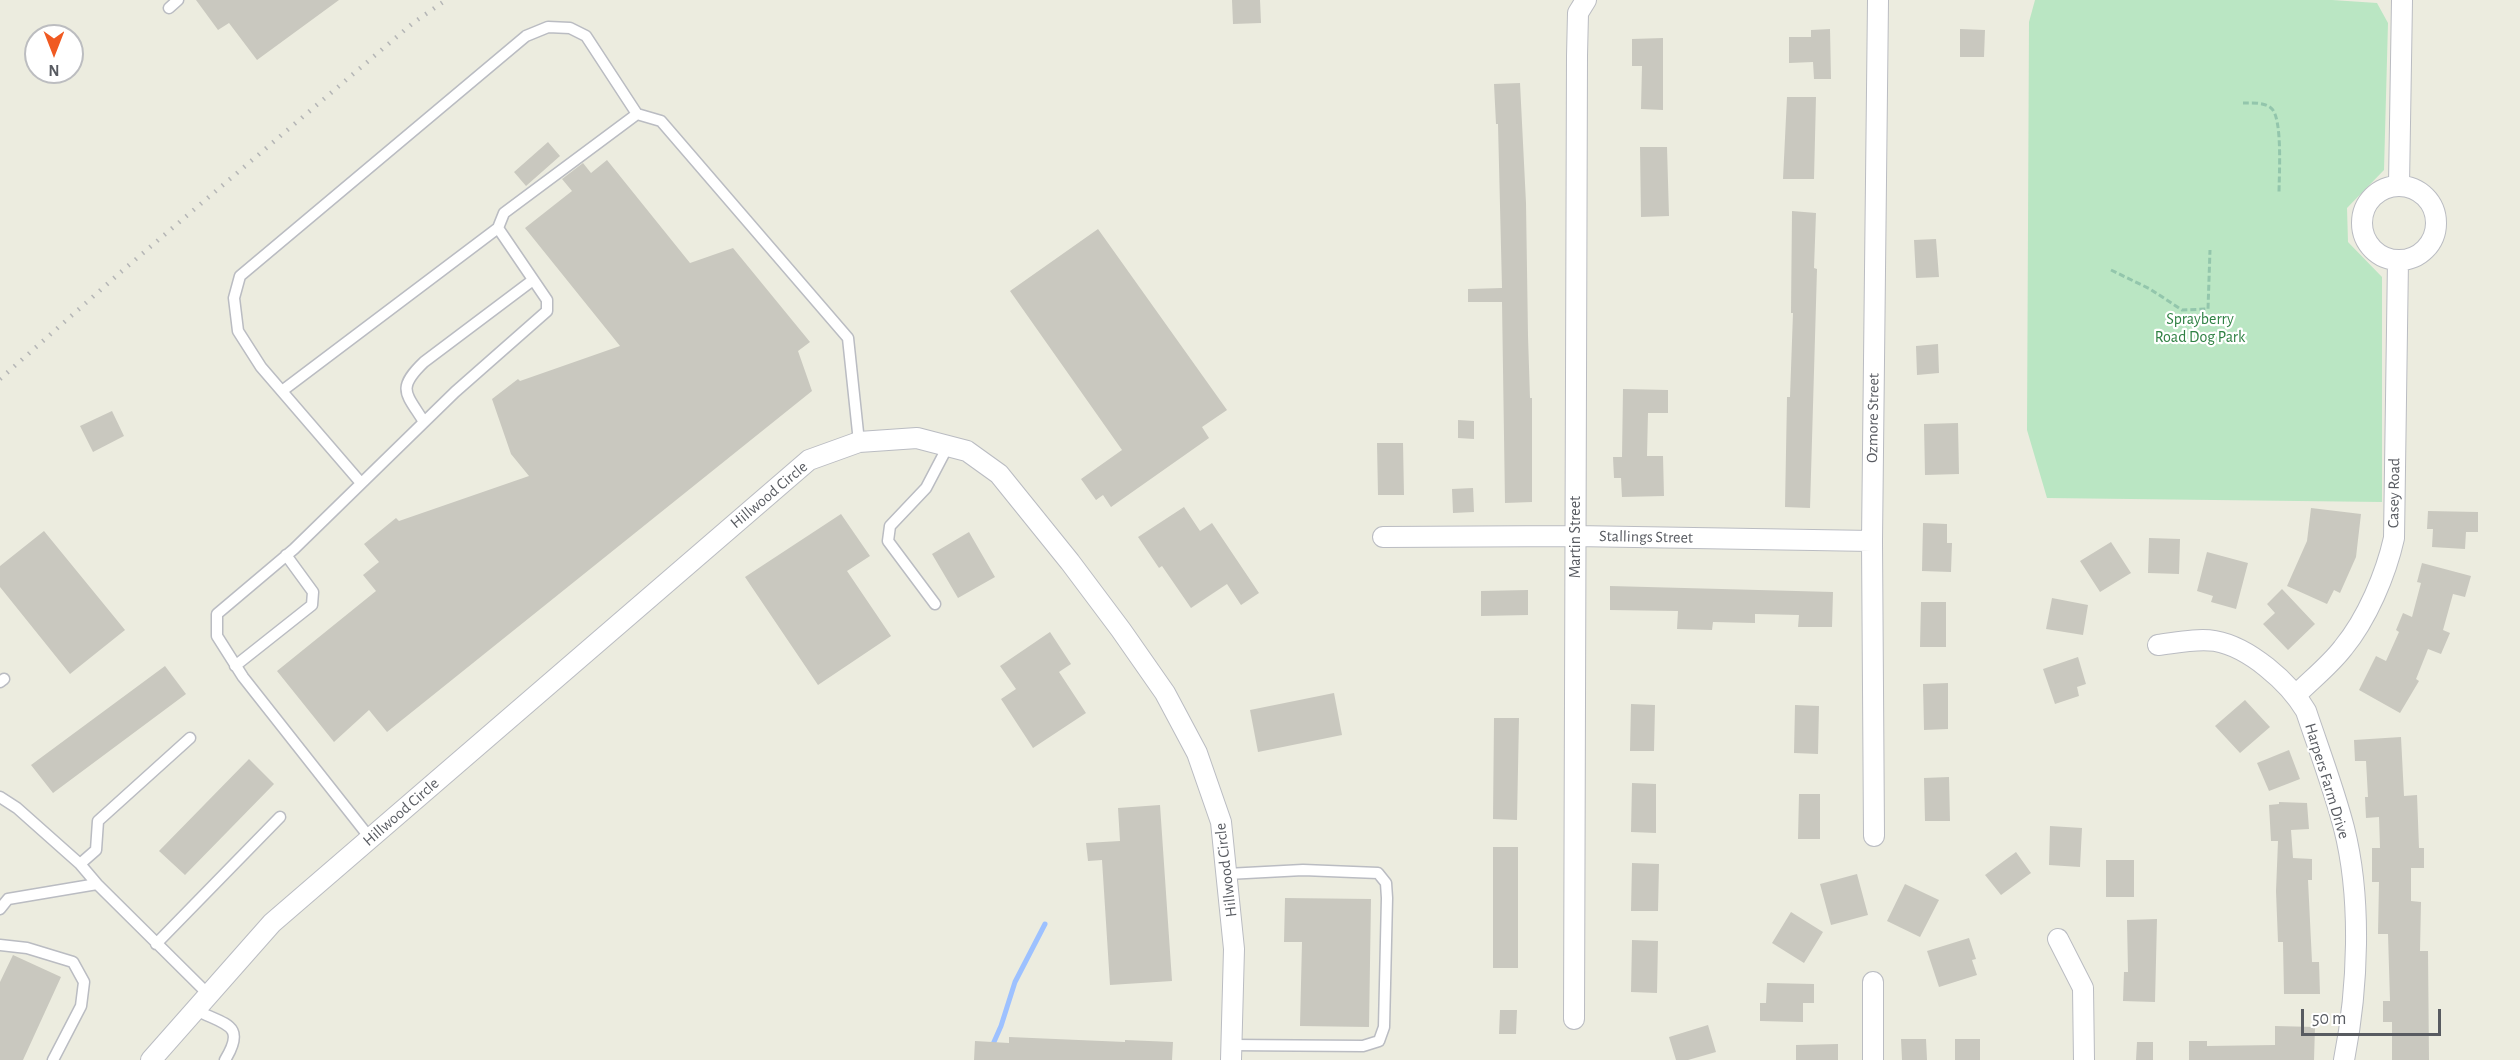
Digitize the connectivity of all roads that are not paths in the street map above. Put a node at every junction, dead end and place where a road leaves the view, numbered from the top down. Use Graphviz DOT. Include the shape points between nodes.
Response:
graph roads {
  1 [pos="178,0"];
  2 [pos="1586,0"];
  3 [pos="1878,0"];
  4 [pos="2402,0"];
  5 [pos="169,8"];
  6 [pos="638,114"];
  7 [pos="2399,185"];
  8 [pos="498,228"];
  9 [pos="2398,260"];
  10 [pos="533,280"];
  11 [pos="282,391"];
  12 [pos="424,422"];
  13 [pos="859,442"];
  14 [pos="948,447"];
  15 [pos="361,483"];
  16 [pos="1575,536"];
  17 [pos="1383,537"];
  18 [pos="1872,541"];
  19 [pos="286,555"];
  20 [pos="935,604"];
  21 [pos="2158,645"];
  22 [pos="236,666"];
  23 [pos="2296,695"];
  24 [pos="190,738"];
  25 [pos="0,797"];
  26 [pos="280,817"];
  27 [pos="1874,836"];
  28 [pos="370,838"];
  29 [pos="80,864"];
  30 [pos="1227,874"];
  31 [pos="97,884"];
  32 [pos="0,909"];
  33 [pos="2058,939"];
  34 [pos="156,944"];
  35 [pos="0,945"];
  36 [pos="1873,982"];
  37 [pos="209,995"];
  38 [pos="195,1010"];
  39 [pos="1574,1019"];
  40 [pos="1231,1052"];
  41 [pos="53,1060"];
  42 [pos="151,1060"];
  43 [pos="225,1060"];
  44 [pos="1874,1060"];
  45 [pos="2084,1060"];
  46 [pos="2344,1060"];
  1 -- 5 [label="lane"];
  2 -- 16 [label="street, Martin Street" via="1578,13 1577,56"];
  3 -- 18 [label="street, Ozmore Street"];
  4 -- 7 [label="street"];
  6 -- 8 [label="lane" via="504,213"];
  6 -- 11 [label="lane" via="586,36 570,28 548,27 526,36 240,276 234,298 238,331"];
  6 -- 13 [label="lane" via="661,121 848,338"];
  7 -- 9 [label="street" via="2375,193 2366,203 2361,224 2374,251"];
  7 -- 9 [label="street" via="2411,187 2430,201 2436,223 2428,245 2409,259"];
  8 -- 10 [label="lane"];
  8 -- 11 [label="lane"];
  9 -- 23 [label="street, Casey Road" via="2394,538 2388,567 2343,648"];
  10 -- 12 [label="lane" via="547,300 547,311"];
  10 -- 12 [label="lane" via="409,376 408,396"];
  11 -- 15 [label="lane"];
  12 -- 15 [label="lane"];
  13 -- 14 [label="street, Hillwood Circle" via="917,438"];
  13 -- 28 [label="street, Hillwood Circle" via="809,460"];
  14 -- 20 [label="lane" via="926,488 890,526 888,541"];
  14 -- 30 [label="street, Hillwood Circle" via="967,452 999,474 1077,570 1165,693 1197,753 1221,822"];
  15 -- 19 [label="lane"];
  16 -- 17 [label="street, Stallings Street"];
  16 -- 18 [label="street, Stallings Street"];
  16 -- 39 [label="street, Martin Street"];
  18 -- 27 [label="street, Ozmore Street"];
  19 -- 22 [label="lane" via="217,614 217,636"];
  19 -- 22 [label="lane" via="313,592 312,605"];
  21 -- 23 [label="street, Harpers Farm Drive" via="2214,641 2235,648 2266,667"];
  22 -- 28 [label="lane"];
  23 -- 46 [label="street, Harpers Farm Drive" via="2306,711 2344,830 2354,894 2354,997"];
  24 -- 29 [label="lane" via="98,821 96,850"];
  25 -- 29 [label="lane"];
  26 -- 34 [label="lane"];
  28 -- 37 [label="street, Hillwood Circle" via="272,923"];
  29 -- 31 [label="lane"];
  30 -- 40 [label="street, Hillwood Circle" via="1234,949"];
  30 -- 40 [label="lane" via="1303,870 1378,873 1386,883 1387,898 1384,1027 1379,1041 1363,1046"];
  31 -- 32 [label="lane" via="8,899"];
  31 -- 34 [label="lane"];
  33 -- 45 [label="street" via="2083,988"];
  34 -- 37 [label="lane"];
  35 -- 41 [label="lane" via="27,948 73,962 84,982 81,1006"];
  36 -- 44 [label="street"];
  37 -- 38 [label="street, Hillwood Circle"];
  38 -- 42 [label="street, Hillwood Circle"];
  38 -- 43 [label="lane" via="231,1028 236,1036"];
}
